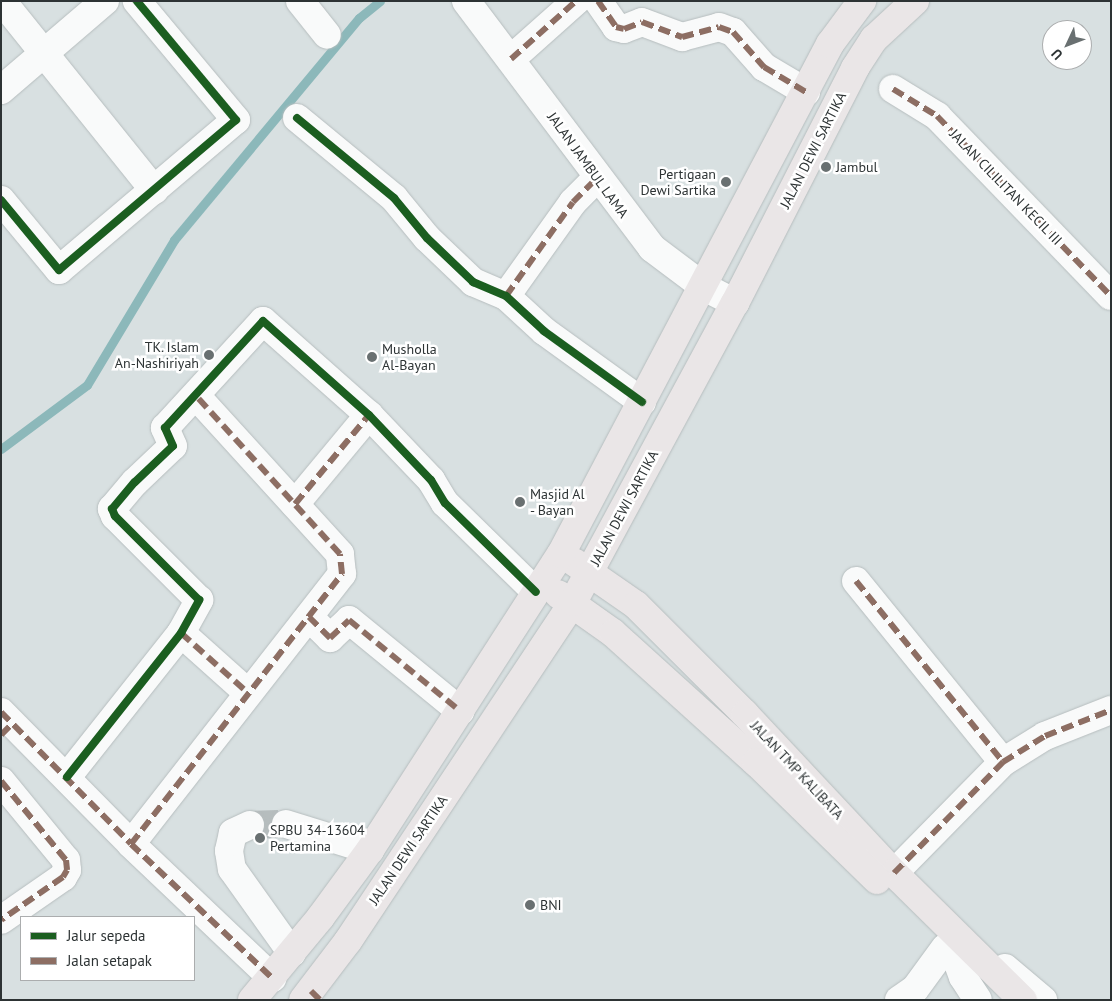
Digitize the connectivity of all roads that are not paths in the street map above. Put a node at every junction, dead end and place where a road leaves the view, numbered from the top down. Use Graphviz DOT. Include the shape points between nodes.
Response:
graph roads {
  1 [pos="2,1"];
  2 [pos="106,1"];
  3 [pos="138,1"];
  4 [pos="300,1"];
  5 [pos="466,1"];
  6 [pos="576,1"];
  7 [pos="598,1"];
  8 [pos="862,1"];
  9 [pos="915,1"];
  10 [pos="327,34"];
  11 [pos="44,53"];
  12 [pos="511,59"];
  13 [pos="893,89"];
  14 [pos="1,90"];
  15 [pos="806,92"];
  16 [pos="297,118"];
  17 [pos="597,178"];
  18 [pos="154,190"];
  19 [pos="1,200"];
  20 [pos="704,287"];
  21 [pos="506,296"];
  22 [pos="1111,296"];
  23 [pos="735,304"];
  24 [pos="196,396"];
  25 [pos="642,402"];
  26 [pos="369,415"];
  27 [pos="296,504"];
  28 [pos="561,554"];
  29 [pos="590,571"];
  30 [pos="856,581"];
  31 [pos="539,588"];
  32 [pos="573,602"];
  33 [pos="309,617"];
  34 [pos="181,633"];
  35 [pos="248,693"];
  36 [pos="1111,710"];
  37 [pos="460,711"];
  38 [pos="5,723"];
  39 [pos="1003,762"];
  40 [pos="66,777"];
  41 [pos="1,780"];
  42 [pos="286,824"];
  43 [pos="250,825"];
  44 [pos="131,844"];
  45 [pos="370,850"];
  46 [pos="894,873"];
  47 [pos="919,898"];
  48 [pos="1,920"];
  49 [pos="292,953"];
  50 [pos="961,956"];
  51 [pos="272,978"];
  52 [pos="312,997"];
  53 [pos="252,1000"];
  54 [pos="900,1000"];
  55 [pos="978,1000"];
  56 [pos="999,1000"];
  57 [pos="1023,1000"];
  58 [pos="1043,1000"];
  1 -- 11 [label="street"];
  2 -- 11 [label="street"];
  3 -- 18 [label="street" via="236,120"];
  4 -- 10 [label="street"];
  5 -- 12 [label="street, JALAN JAMBUL LAMA"];
  6 -- 12 [label="street"];
  7 -- 15 [label="street" via="616,26 624,29 642,22 682,38 719,27 733,32 764,68"];
  8 -- 15 [label="main road" via="830,44"];
  9 -- 23 [label="main road, JALAN DEWI SARTIKA" via="874,40 855,68"];
  11 -- 14 [label="street"];
  11 -- 18 [label="street"];
  12 -- 17 [label="street, JALAN JAMBUL LAMA"];
  13 -- 22 [label="street, JALAN CILILITAN KECIL III" via="937,116"];
  15 -- 20 [label="main road"];
  16 -- 21 [label="street" via="394,198 427,238 474,282"];
  17 -- 20 [label="street, JALAN JAMBUL LAMA" via="652,248"];
  17 -- 21 [label="street" via="573,202"];
  18 -- 19 [label="street" via="59,270"];
  20 -- 23 [label="street, JALAN JAMBUL LAMA"];
  20 -- 25 [label="main road"];
  21 -- 25 [label="street" via="544,331"];
  23 -- 29 [label="main road, JALAN DEWI SARTIKA"];
  24 -- 26 [label="street" via="264,321"];
  24 -- 27 [label="street"];
  24 -- 34 [label="street" via="165,429 173,446 134,482 112,509 114,516 198,596 198,603"];
  25 -- 28 [label="main road"];
  26 -- 27 [label="street"];
  26 -- 31 [label="street" via="431,480 445,504"];
  27 -- 33 [label="street" via="340,554 342,563 342,574"];
  28 -- 29 [label="main road, JALAN TMP KALIBATA"];
  28 -- 31 [label="main road"];
  29 -- 32 [label="main road, JALAN DEWI SARTIKA"];
  29 -- 46 [label="main road, JALAN TMP KALIBATA" via="636,605 745,714"];
  30 -- 39 [label="street"];
  31 -- 32 [label="main road, JALAN TMP KALIBATA"];
  31 -- 37 [label="main road"];
  32 -- 50 [label="main road, JALAN TMP KALIBATA" via="613,632 756,762"];
  32 -- 52 [label="main road, JALAN DEWI SARTIKA"];
  33 -- 35 [label="street"];
  33 -- 37 [label="street" via="330,638 349,620"];
  34 -- 35 [label="street"];
  34 -- 40 [label="street"];
  35 -- 44 [label="street"];
  36 -- 39 [label="street" via="1045,736"];
  37 -- 45 [label="main road"];
  38 -- 40 [label="street"];
  39 -- 46 [label="street"];
  40 -- 44 [label="street"];
  41 -- 48 [label="street" via="66,860 66,870 63,877"];
  42 -- 45 [label="street"];
  43 -- 49 [label="street" via="233,832 229,851 232,869"];
  44 -- 51 [label="street"];
  45 -- 49 [label="main road"];
  46 -- 47 [label="main road, JALAN TMP KALIBATA"];
  47 -- 50 [label="main road, JALAN TMP KALIBATA"];
  47 -- 58 [label="street"];
  49 -- 51 [label="main road"];
  50 -- 54 [label="street"];
  50 -- 55 [label="street" via="963,977"];
  50 -- 56 [label="main road, JALAN TMP KALIBATA"];
  50 -- 57 [label="main road, JALAN TMP KALIBATA"];
  51 -- 53 [label="main road"];
}
